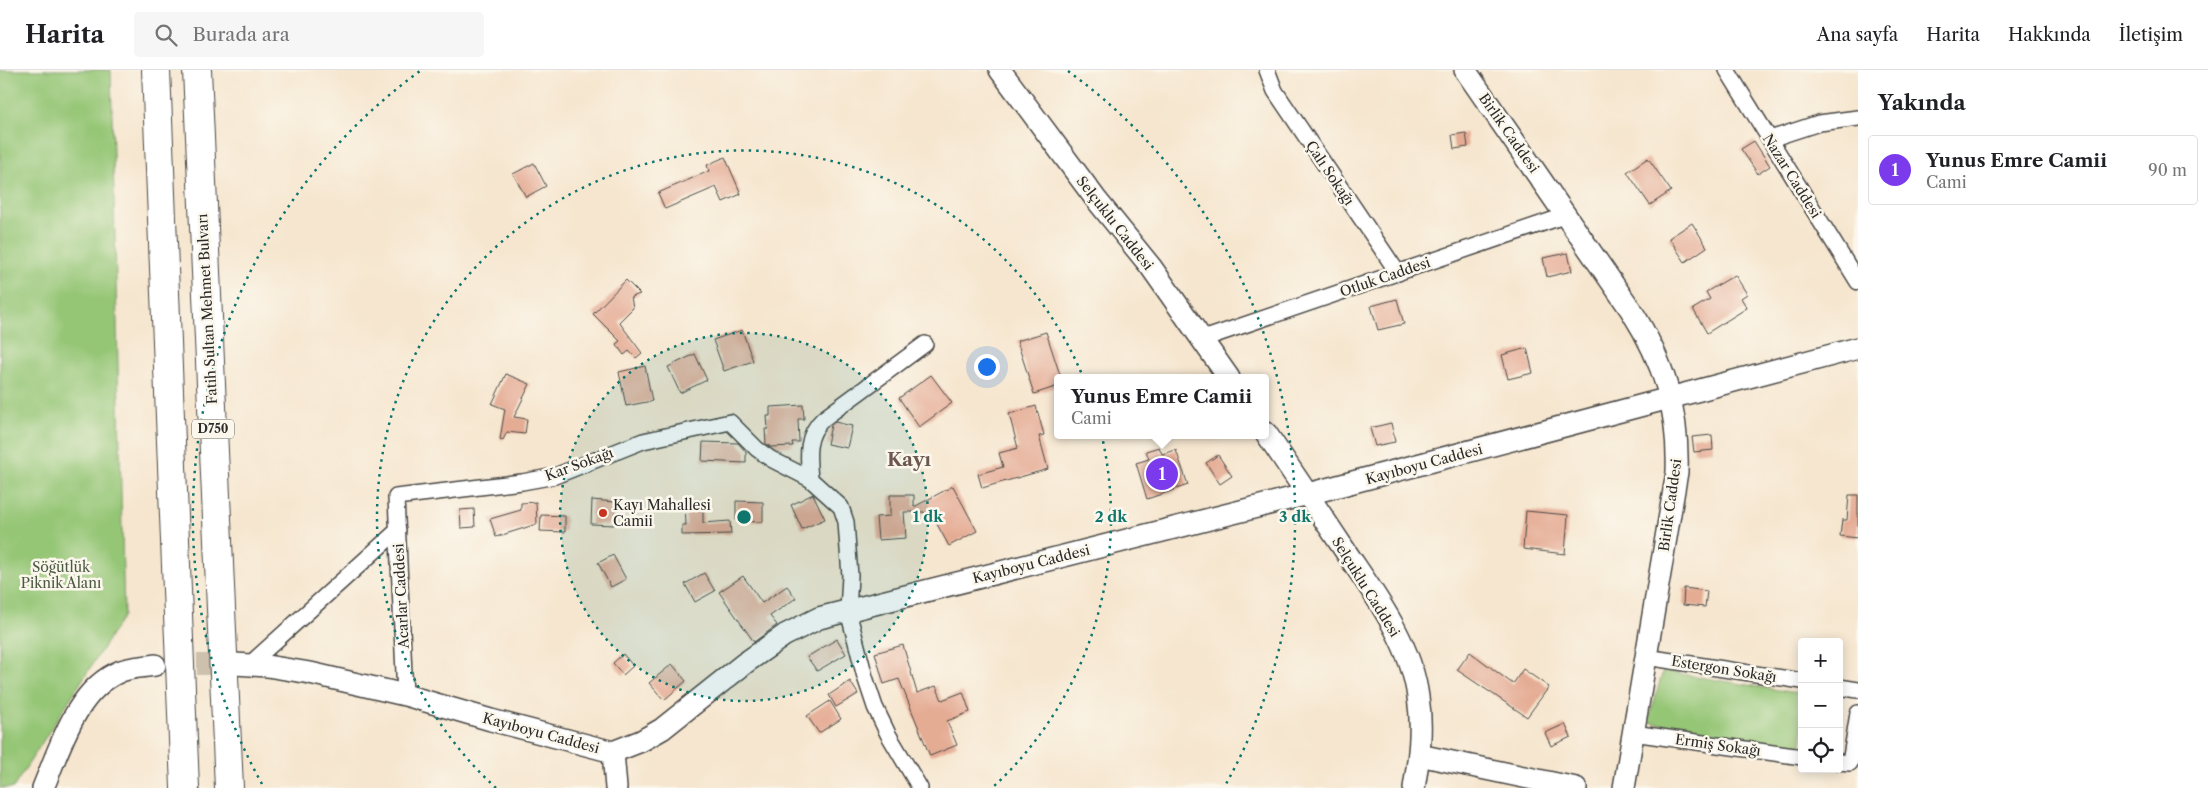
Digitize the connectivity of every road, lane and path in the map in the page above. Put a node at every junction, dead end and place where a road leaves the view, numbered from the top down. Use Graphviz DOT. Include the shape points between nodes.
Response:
graph roads {
  1 [pos="156,70"];
  2 [pos="197,70"];
  3 [pos="1000,70"];
  4 [pos="1267,70"];
  5 [pos="1465,70"];
  6 [pos="1727,70"];
  7 [pos="1858,118"];
  8 [pos="1770,139"];
  9 [pos="1568,216"];
  10 [pos="1398,273"];
  11 [pos="1858,282"];
  12 [pos="1203,339"];
  13 [pos="925,344"];
  14 [pos="1858,348"];
  15 [pos="1226,374"];
  16 [pos="1671,398"];
  17 [pos="1269,436"];
  18 [pos="810,479"];
  19 [pos="1308,494"];
  20 [pos="396,497"];
  21 [pos="398,530"];
  22 [pos="848,611"];
  23 [pos="1646,657"];
  24 [pos="242,664"];
  25 [pos="155,665"];
  26 [pos="1798,681"];
  27 [pos="1843,688"];
  28 [pos="1858,690"];
  29 [pos="405,695"];
  30 [pos="1858,713"];
  31 [pos="1633,733"];
  32 [pos="613,752"];
  33 [pos="1419,755"];
  34 [pos="1798,755"];
  35 [pos="1845,762"];
  36 [pos="43,788"];
  37 [pos="185,788"];
  38 [pos="229,788"];
  39 [pos="616,788"];
  40 [pos="920,788"];
  41 [pos="1414,788"];
  42 [pos="1576,788"];
  43 [pos="1624,788"];
  1 -- 37 [label="highway"];
  2 -- 38 [label="highway, Fatih Sultan Mehmet Bulvarı / D750"];
  3 -- 12 [label="street, Selçuklu Caddesi"];
  4 -- 10 [label="street, Çalı Sokağı" via="1275,91"];
  5 -- 9 [label="street, Birlik Caddesi"];
  6 -- 8 [label="street, Nazar Caddesi"];
  7 -- 8 [label="street" via="1819,123"];
  8 -- 11 [label="street, Nazar Caddesi"];
  9 -- 10 [label="street, Otluk Caddesi"];
  9 -- 16 [label="street, Birlik Caddesi" via="1648,337"];
  10 -- 12 [label="street, Otluk Caddesi"];
  12 -- 15 [label="street, Selçuklu Caddesi"];
  13 -- 18 [label="street" via="815,426 807,452"];
  14 -- 16 [label="street, Kayıboyu Caddesi"];
  16 -- 19 [label="street, Kayıboyu Caddesi"];
  16 -- 23 [label="street, Birlik Caddesi" via="1677,472"];
  17 -- 19 [label="street, Selçuklu Caddesi"];
  18 -- 20 [label="street, Kar Sokağı" via="771,459 730,422 643,440 555,476"];
  18 -- 22 [label="street" via="841,507 846,522 850,576"];
  19 -- 22 [label="street, Kayıboyu Caddesi"];
  19 -- 33 [label="street, Selçuklu Caddesi" via="1381,605 1403,647 1418,696 1421,724"];
  20 -- 21 [label="street, Acarlar Caddesi"];
  21 -- 24 [label="street"];
  21 -- 29 [label="street, Acarlar Caddesi"];
  22 -- 32 [label="street, Kayıboyu Caddesi" via="819,618 785,635 662,729"];
  22 -- 40 [label="street" via="875,707"];
  23 -- 26 [label="street, Estergon Sokağı"];
  23 -- 31 [label="street, Birlik Caddesi"];
  24 -- 29 [label="street, Kayıboyu Caddesi" via="310,673"];
  25 -- 36 [label="street" via="121,671 91,693 68,730"];
  27 -- 28 [label="street"];
  29 -- 32 [label="street, Kayıboyu Caddesi"];
  30 -- 35 [label="street"];
  31 -- 34 [label="street, Ermiş Sokağı"];
  31 -- 43 [label="street, Birlik Caddesi"];
  32 -- 39 [label="street"];
  33 -- 41 [label="street, Selçuklu Caddesi"];
  33 -- 42 [label="street"];
}
